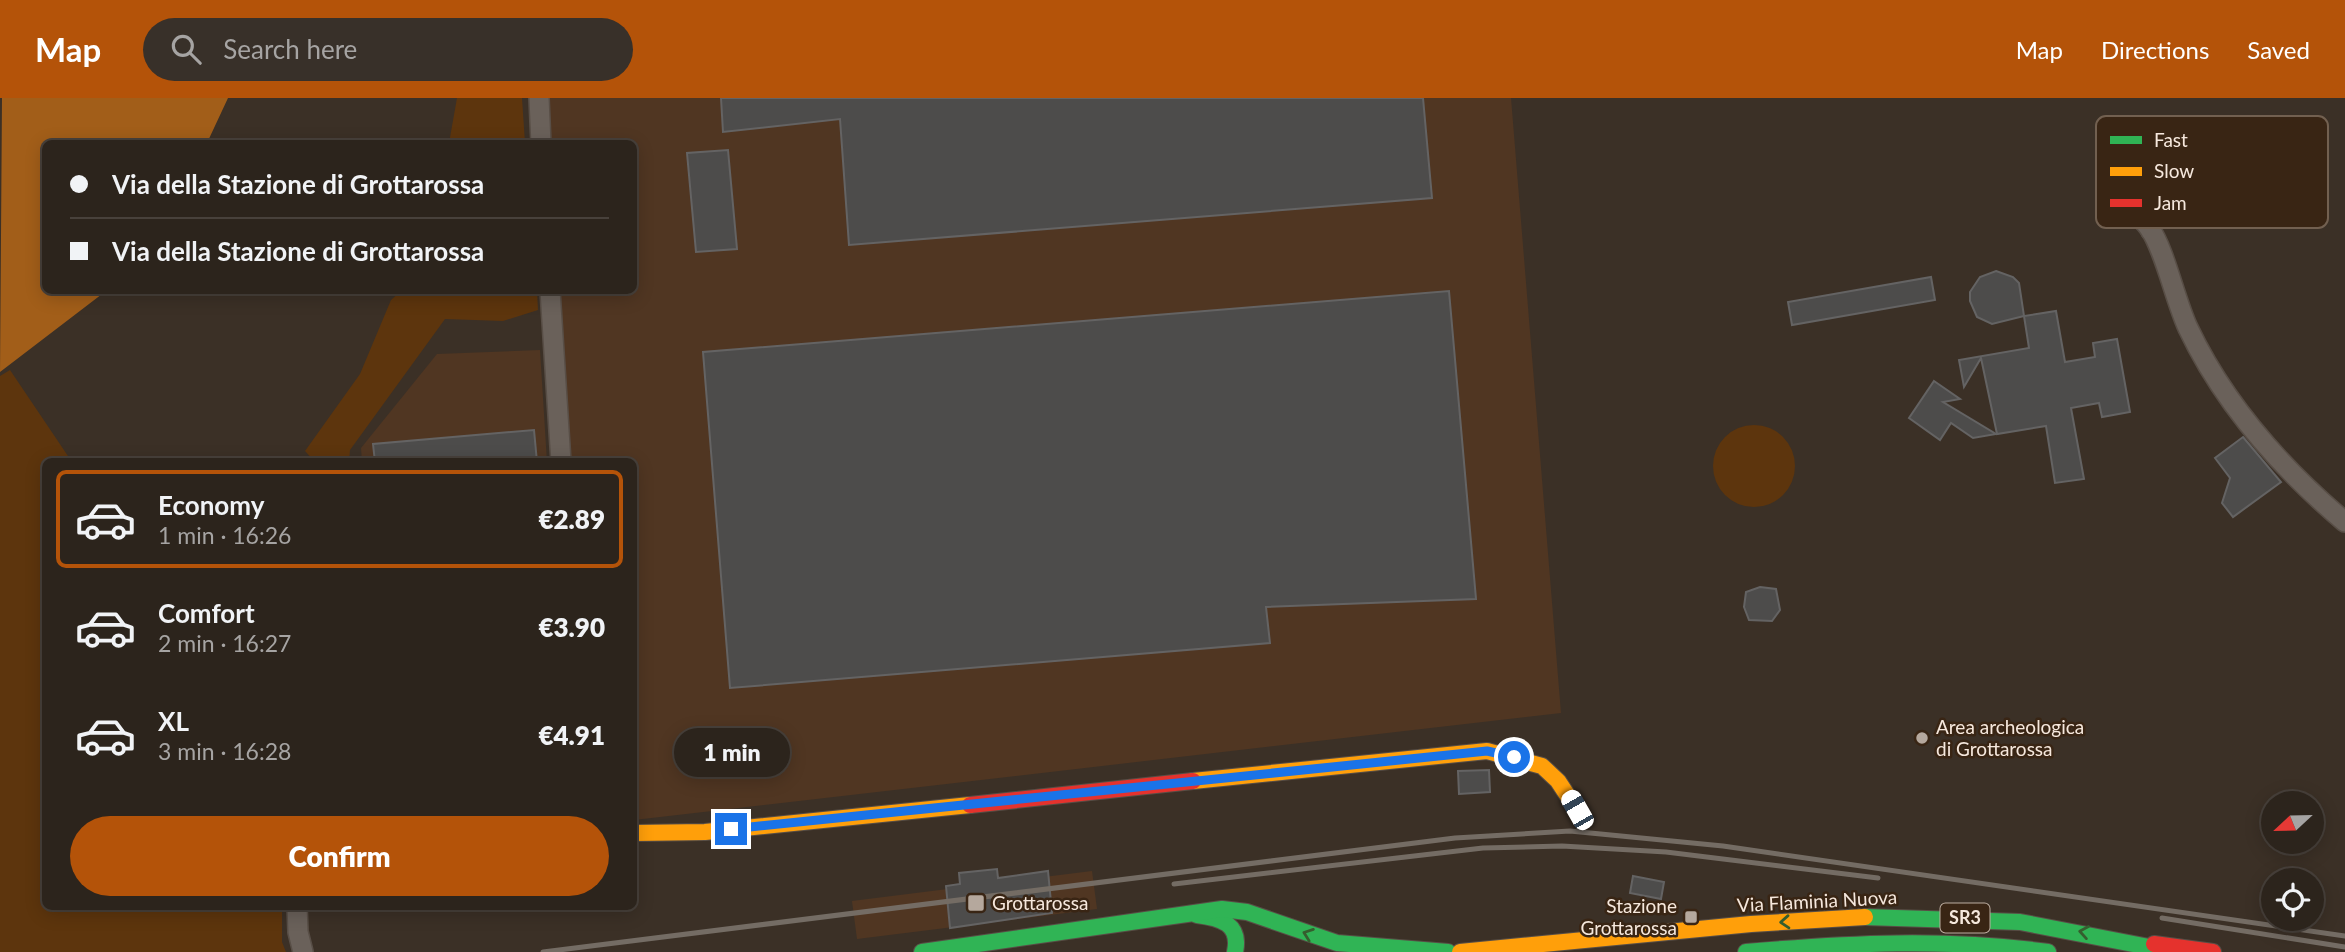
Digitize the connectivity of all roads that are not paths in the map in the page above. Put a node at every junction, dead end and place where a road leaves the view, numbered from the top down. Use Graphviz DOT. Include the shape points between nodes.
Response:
graph roads {
  1 [pos="539,98"];
  2 [pos="541,140"];
  3 [pos="2151,230"];
  4 [pos="550,294"];
  5 [pos="561,458"];
  6 [pos="2345,522"];
  7 [pos="1577,810"];
  8 [pos="637,833"];
  9 [pos="297,910"];
  10 [pos="1190,914"];
  11 [pos="2126,940"];
  12 [pos="303,952"];
  13 [pos="922,952"];
  14 [pos="1235,952"];
  15 [pos="1448,952"];
  16 [pos="1460,952"];
  17 [pos="1746,952"];
  18 [pos="2048,952"];
  19 [pos="2175,952"];
  20 [pos="2213,952"];
  1 -- 2 [label="street"];
  3 -- 6 [label="street" via="2183,316 2218,381 2273,453"];
  4 -- 5 [label="street"];
  7 -- 8 [label="main road" via="1541,762 1487,751 705,832"];
  9 -- 12 [label="street"];
  10 -- 13 [label="main road"];
  10 -- 14 [label="main road" via="1217,917 1230,924 1237,936"];
  15 -- 10 [label="main road, one-way" via="1337,943 1232,909"];
  11 -- 16 [label="main road, Via Flaminia Nuova / SR3, one-way" via="2020,922 1857,917"];
  11 -- 19 [label="main road, Via Flaminia Nuova / SR3"];
  11 -- 20 [label="main road"];
  17 -- 18 [label="main road, SR3" via="1899,942"];
}
